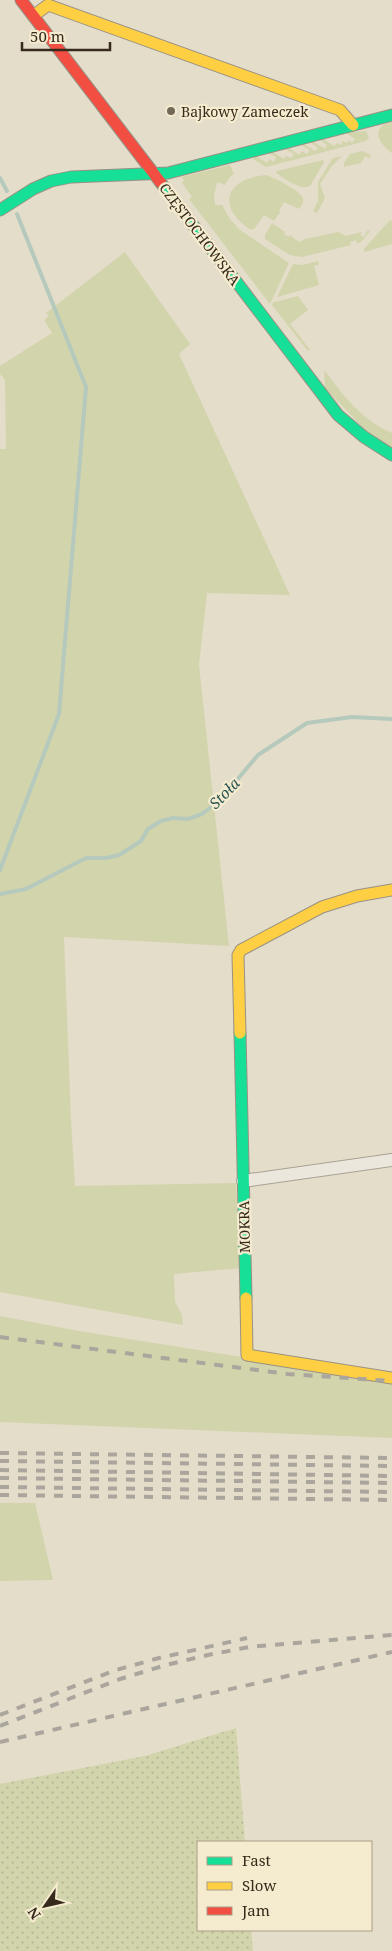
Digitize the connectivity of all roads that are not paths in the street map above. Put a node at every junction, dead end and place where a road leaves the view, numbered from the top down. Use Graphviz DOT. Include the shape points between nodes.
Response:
graph roads {
  1 [pos="21,0"];
  2 [pos="33,16"];
  3 [pos="392,115"];
  4 [pos="353,125"];
  5 [pos="155,174"];
  6 [pos="0,210"];
  7 [pos="392,455"];
  8 [pos="392,890"];
  9 [pos="392,1160"];
  10 [pos="243,1181"];
  11 [pos="392,1378"];
  1 -- 2 [label="street, CZĘSTOCHOWSKA"];
  2 -- 4 [label="street" via="48,5 340,110"];
  2 -- 5 [label="street, CZĘSTOCHOWSKA"];
  3 -- 4 [label="street"];
  4 -- 5 [label="street" via="174,172"];
  5 -- 6 [label="street" via="71,177 32,189"];
  5 -- 7 [label="street, CZĘSTOCHOWSKA" via="338,415 374,445"];
  8 -- 10 [label="street, MOKRA" via="322,907 238,953"];
  9 -- 10 [label="street"];
  10 -- 11 [label="street, MOKRA" via="247,1355"];
}
